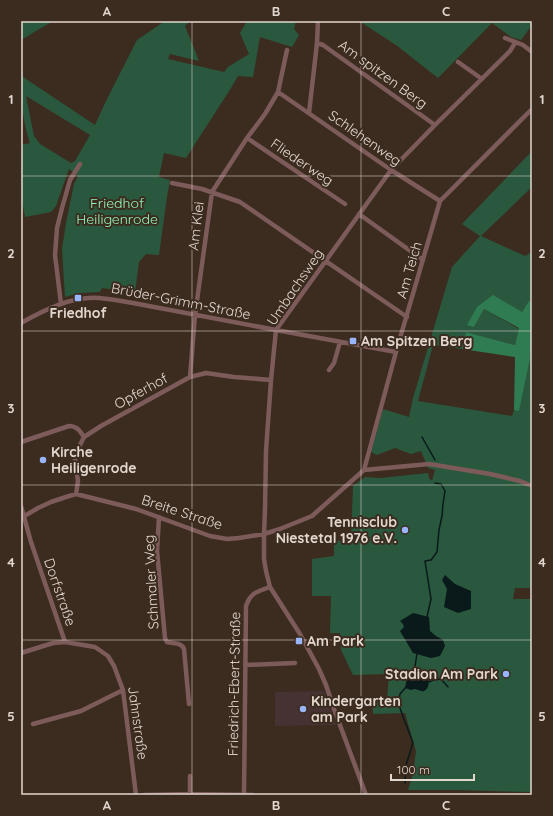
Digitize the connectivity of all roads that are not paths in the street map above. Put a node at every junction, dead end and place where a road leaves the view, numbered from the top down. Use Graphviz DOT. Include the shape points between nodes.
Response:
graph roads {
  1 [pos="318,21"];
  2 [pos="505,38"];
  3 [pos="317,43"];
  4 [pos="515,43"];
  5 [pos="286,50"];
  6 [pos="532,52"];
  7 [pos="458,62"];
  8 [pos="482,79"];
  9 [pos="278,92"];
  10 [pos="532,109"];
  11 [pos="309,113"];
  12 [pos="435,125"];
  13 [pos="247,138"];
  14 [pos="80,164"];
  15 [pos="391,170"];
  16 [pos="172,183"];
  17 [pos="212,192"];
  18 [pos="440,201"];
  19 [pos="345,204"];
  20 [pos="359,214"];
  21 [pos="423,260"];
  22 [pos="326,262"];
  23 [pos="61,304"];
  24 [pos="195,315"];
  25 [pos="407,317"];
  26 [pos="21,323"];
  27 [pos="276,330"];
  28 [pos="340,342"];
  29 [pos="396,352"];
  30 [pos="329,370"];
  31 [pos="190,377"];
  32 [pos="271,380"];
  33 [pos="84,437"];
  34 [pos="21,442"];
  35 [pos="364,470"];
  36 [pos="532,486"];
  37 [pos="76,494"];
  38 [pos="21,506"];
  39 [pos="159,517"];
  40 [pos="22,518"];
  41 [pos="264,534"];
  42 [pos="270,587"];
  43 [pos="65,642"];
  44 [pos="21,654"];
  45 [pos="295,663"];
  46 [pos="246,665"];
  47 [pos="123,690"];
  48 [pos="189,704"];
  49 [pos="33,724"];
  50 [pos="190,776"];
  51 [pos="190,794"];
  52 [pos="136,795"];
  53 [pos="144,795"];
  54 [pos="244,795"];
  55 [pos="253,795"];
  56 [pos="366,795"];
  1 -- 3 [label="street"];
  2 -- 4 [label="street"];
  3 -- 11 [label="street"];
  3 -- 12 [label="street, Am spitzen Berg"];
  4 -- 6 [label="street"];
  4 -- 8 [label="street, Umbachsweg"];
  5 -- 9 [label="street, Am Klei"];
  7 -- 8 [label="street"];
  8 -- 12 [label="street, Umbachsweg"];
  9 -- 11 [label="street, Schlehenweg"];
  9 -- 13 [label="street, Am Klei"];
  10 -- 18 [label="street, Am Teich"];
  11 -- 15 [label="street, Schlehenweg"];
  12 -- 15 [label="street, Umbachsweg"];
  13 -- 17 [label="street, Am Klei"];
  13 -- 19 [label="street, Fliederweg"];
  14 -- 23 [label="street" via="70,180 57,228 56,255"];
  15 -- 18 [label="street, Schlehenweg"];
  15 -- 20 [label="street, Umbachsweg"];
  16 -- 17 [label="street"];
  17 -- 22 [label="street" via="240,202"];
  17 -- 24 [label="street, Am Klei"];
  18 -- 21 [label="street, Am Teich"];
  20 -- 21 [label="street"];
  20 -- 22 [label="street, Umbachsweg"];
  21 -- 25 [label="street, Am Teich"];
  22 -- 25 [label="street"];
  22 -- 27 [label="street, Umbachsweg"];
  23 -- 24 [label="street, Brüder-Grimm-Straße" via="99,298"];
  23 -- 26 [label="street, Brüder-Grimm-Straße"];
  24 -- 27 [label="street, Brüder-Grimm-Straße"];
  24 -- 31 [label="street, Am Klei"];
  25 -- 29 [label="street, Am Teich"];
  27 -- 28 [label="street, Brüder-Grimm-Straße"];
  27 -- 32 [label="street, Umbachsweg"];
  28 -- 29 [label="street, Brüder-Grimm-Straße"];
  28 -- 30 [label="street" via="334,363"];
  29 -- 35 [label="street, Am Teich"];
  31 -- 32 [label="street, Opferhof" via="206,373"];
  31 -- 33 [label="street, Opferhof"];
  32 -- 41 [label="street, Umbachsweg"];
  33 -- 34 [label="street" via="78,429 70,426"];
  33 -- 37 [label="street" via="75,455 78,481"];
  35 -- 36 [label="street" via="429,464 490,474"];
  35 -- 41 [label="street, Breite Straße" via="312,516"];
  37 -- 39 [label="street, Breite Straße" via="136,508"];
  37 -- 40 [label="street, Breite Straße" via="51,502"];
  38 -- 40 [label="street, Dorfstraße"];
  39 -- 41 [label="street, Breite Straße" via="210,536 228,539"];
  39 -- 48 [label="street, Schmaler Weg" via="158,551 165,638 167,642 183,646"];
  40 -- 43 [label="street, Dorfstraße"];
  41 -- 42 [label="street, Umbachsweg" via="264,558"];
  42 -- 46 [label="street, Friedrich-Ebert-Straße" via="249,597 246,606"];
  42 -- 56 [label="street" via="319,669"];
  43 -- 44 [label="street, Dorfstraße" via="53,643"];
  43 -- 47 [label="street, Jahnstraße" via="95,647 108,656"];
  45 -- 46 [label="street"];
  46 -- 54 [label="street, Friedrich-Ebert-Straße"];
  47 -- 49 [label="street" via="81,711"];
  47 -- 52 [label="street, Jahnstraße"];
  50 -- 51 [label="street"];
  51 -- 53 [label="street"];
  51 -- 54 [label="street"];
  54 -- 55 [label="street"];
}
